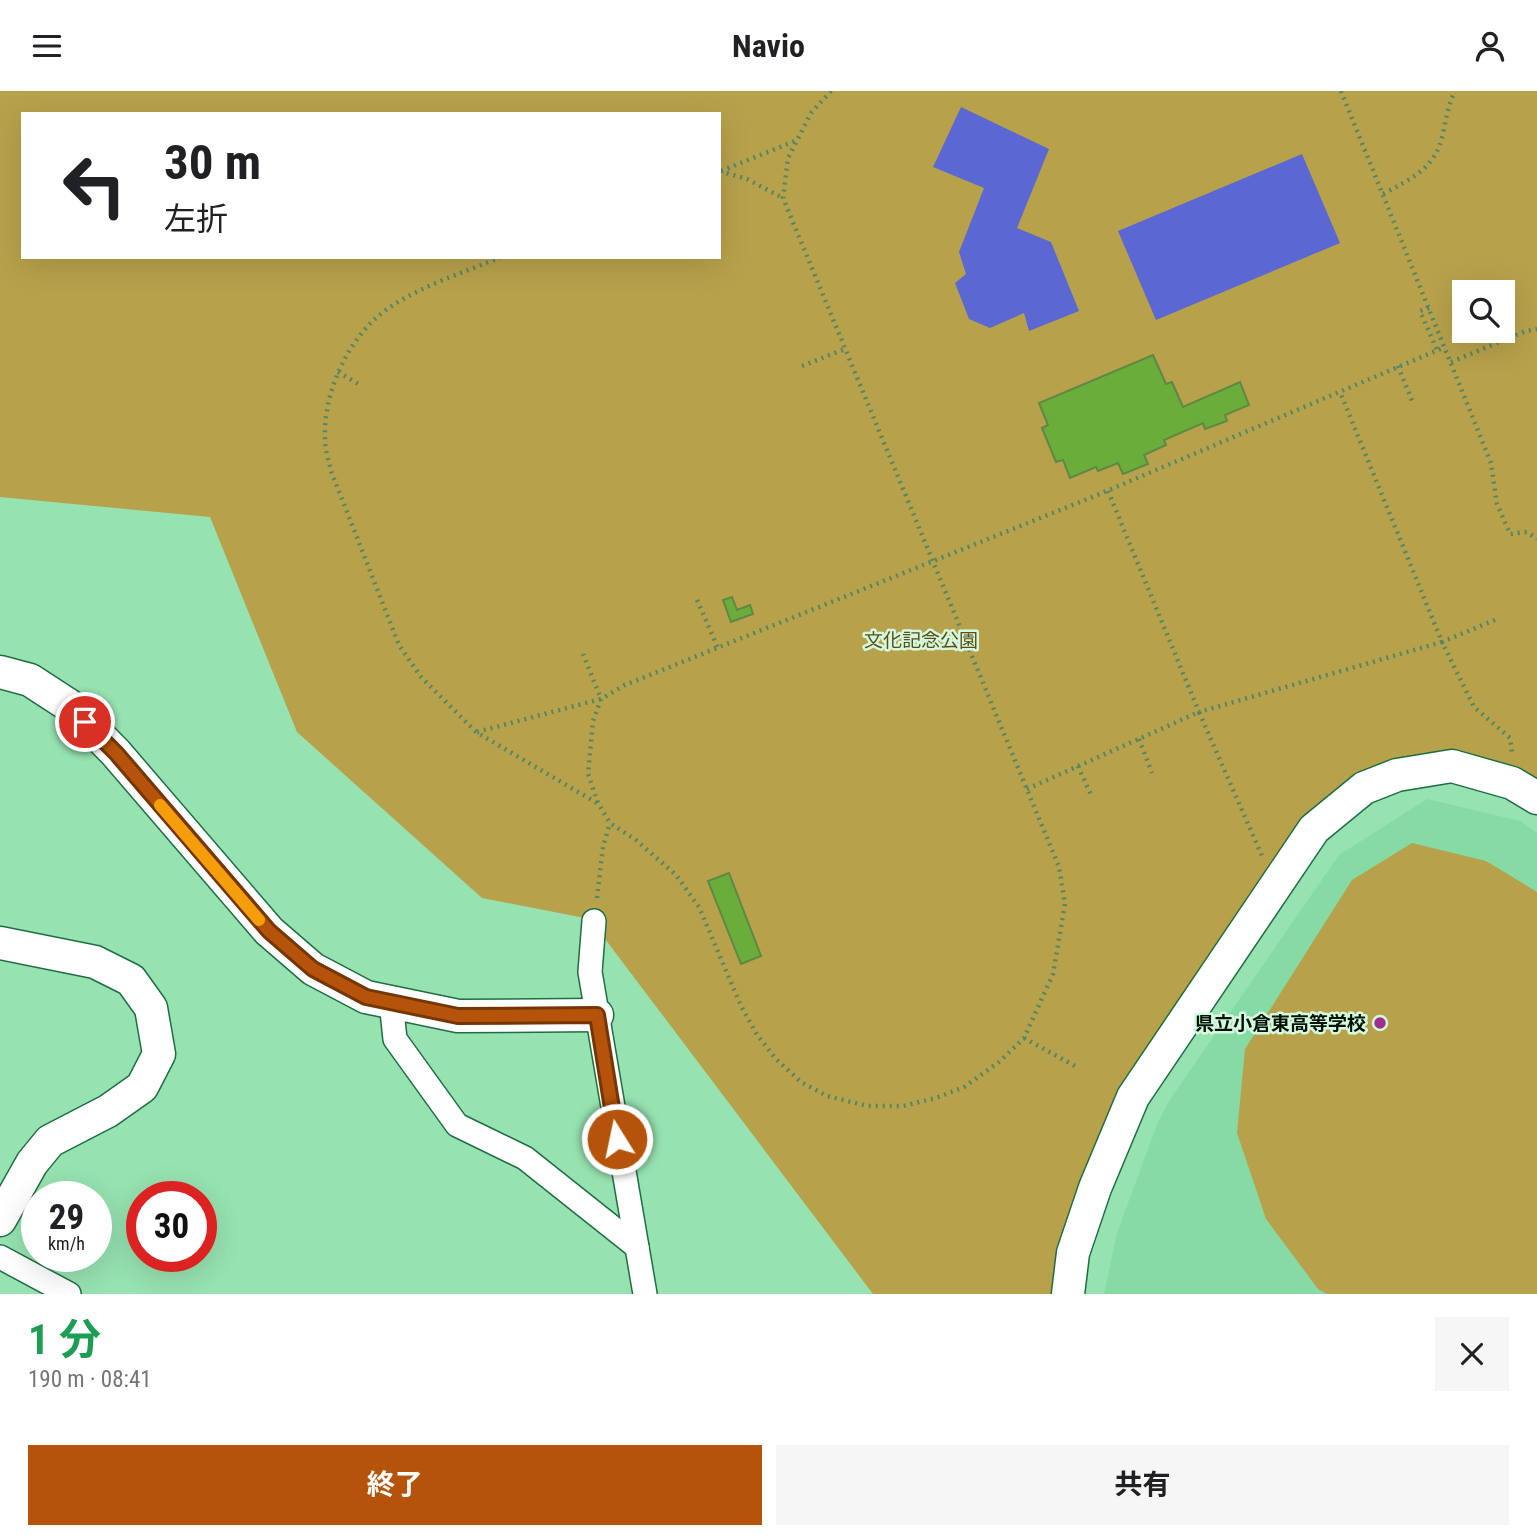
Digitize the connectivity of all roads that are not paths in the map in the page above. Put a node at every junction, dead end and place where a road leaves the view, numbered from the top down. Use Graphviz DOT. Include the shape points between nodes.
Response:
graph roads {
  1 [pos="0,672"];
  2 [pos="1537,798"];
  3 [pos="594,921"];
  4 [pos="0,943"];
  5 [pos="391,1002"];
  6 [pos="597,1015"];
  7 [pos="0,1220"];
  8 [pos="636,1247"];
  9 [pos="0,1257"];
  10 [pos="69,1294"];
  11 [pos="645,1294"];
  12 [pos="1068,1294"];
  1 -- 5 [label="street" via="30,680 70,706 269,931 313,969 366,997"];
  2 -- 12 [label="street" via="1512,783 1452,766 1397,775 1364,788 1314,829 1133,1097 1073,1254"];
  3 -- 6 [label="street" via="590,972"];
  4 -- 7 [label="street" via="94,962 131,980 151,1007 159,1054 142,1087 50,1141"];
  5 -- 6 [label="street" via="458,1016"];
  5 -- 8 [label="street" via="395,1039 457,1125 525,1158"];
  6 -- 8 [label="street"];
  8 -- 11 [label="street"];
  9 -- 10 [label="street"];
}
